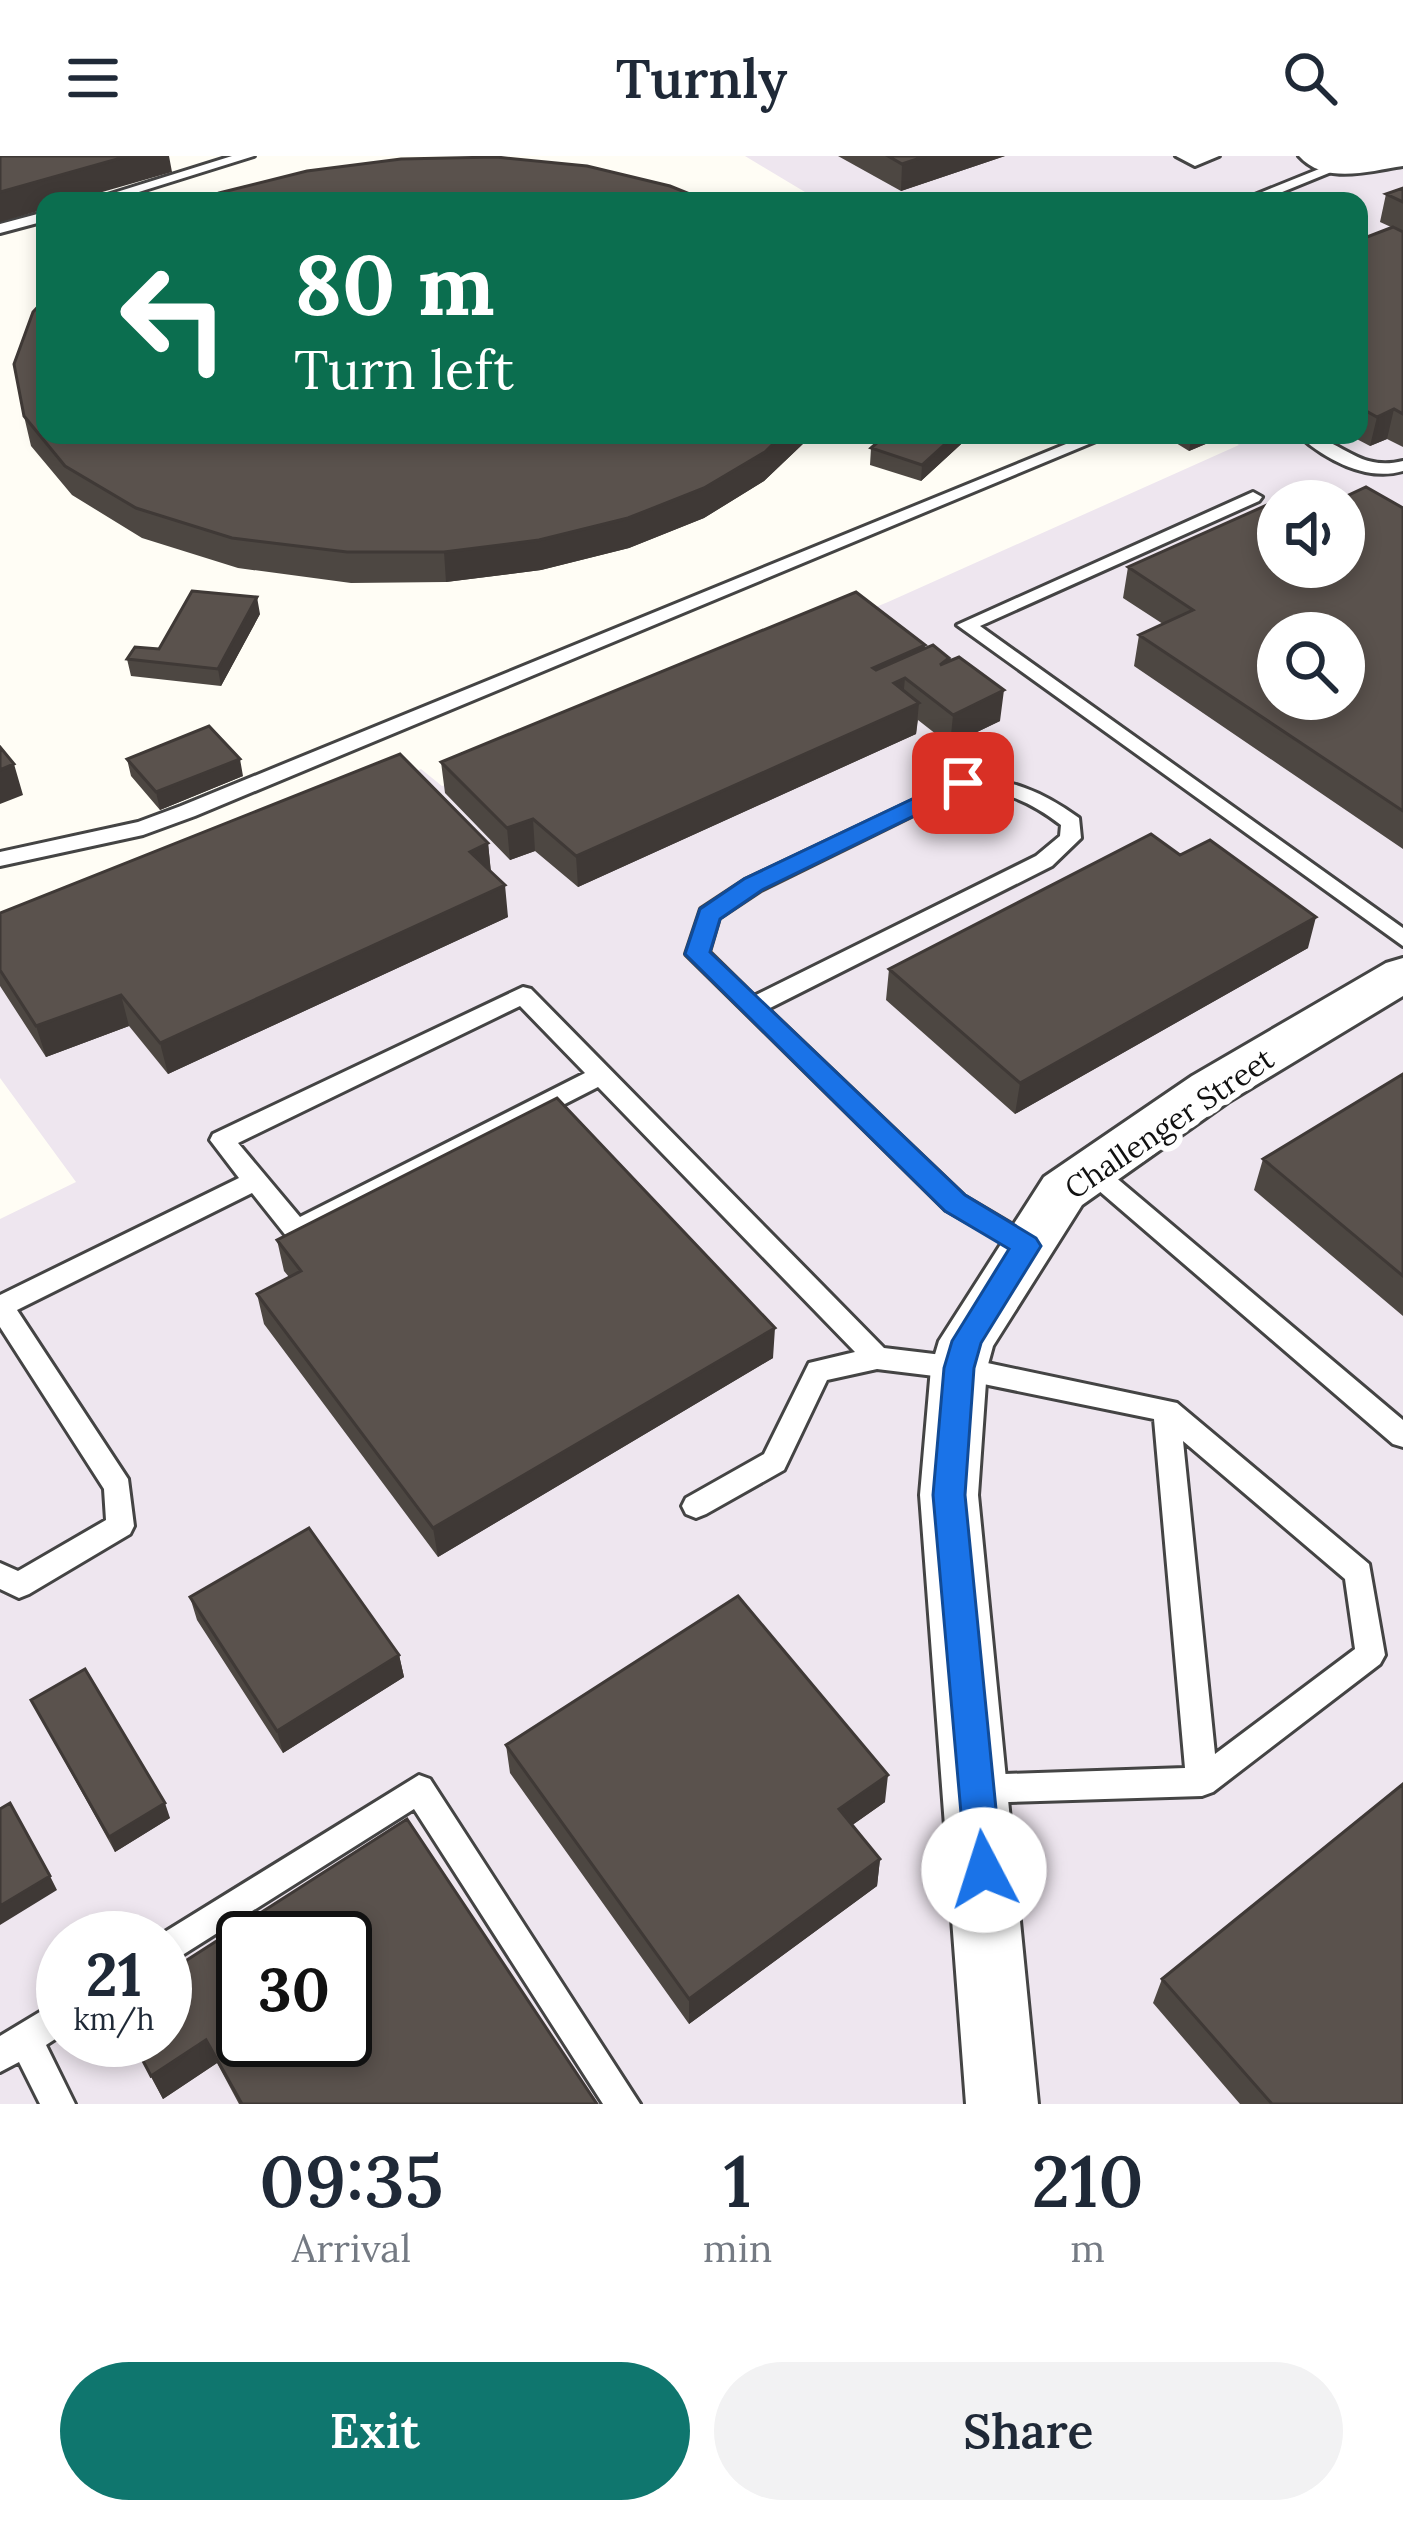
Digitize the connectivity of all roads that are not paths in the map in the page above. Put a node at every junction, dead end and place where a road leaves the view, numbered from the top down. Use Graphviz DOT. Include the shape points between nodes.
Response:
graph roads {
  1 [pos="176,156"];
  2 [pos="247,156"];
  3 [pos="1183,156"];
  4 [pos="1212,156"];
  5 [pos="1403,157"];
  6 [pos="1326,161"];
  7 [pos="197,171"];
  8 [pos="126,192"];
  9 [pos="1270,192"];
  10 [pos="36,219"];
  11 [pos="0,229"];
  12 [pos="1081,444"];
  13 [pos="1322,444"];
  14 [pos="1403,466"];
  15 [pos="1253,496"];
  16 [pos="0,860"];
  17 [pos="1403,939"];
  18 [pos="1403,974"];
  19 [pos="752,1007"];
  20 [pos="601,1075"];
  21 [pos="1092,1171"];
  22 [pos="256,1180"];
  23 [pos="1026,1246"];
  24 [pos="0,1306"];
  25 [pos="877,1358"];
  26 [pos="959,1368"];
  27 [pos="1167,1411"];
  28 [pos="1403,1436"];
  29 [pos="696,1506"];
  30 [pos="0,1575"];
  31 [pos="1202,1782"];
  32 [pos="976,1789"];
  33 [pos="192,1933"];
  34 [pos="13,2047"];
  35 [pos="58,2104"];
  36 [pos="623,2104"];
  37 [pos="1002,2104"];
  1 -- 7 [label="lane"];
  2 -- 7 [label="lane"];
  3 -- 4 [label="lane"];
  5 -- 6 [label="street"];
  6 -- 9 [label="lane"];
  7 -- 8 [label="lane"];
  10 -- 11 [label="lane"];
  12 -- 16 [label="lane" via="188,812"];
  13 -- 14 [label="lane" via="1367,469"];
  15 -- 17 [label="lane" via="966,625"];
  18 -- 21 [label="street, Challenger Street" via="1210,1089"];
  19 -- 19 [label="lane" via="697,954 709,914 753,885 963,783 1002,783 1036,795 1072,823 1070,838 1044,861"];
  19 -- 23 [label="lane" via="955,1203"];
  20 -- 22 [label="lane" via="296,1230"];
  20 -- 22 [label="lane" via="523,995 222,1140"];
  20 -- 25 [label="lane"];
  21 -- 23 [label="street, Challenger Street" via="1063,1191"];
  21 -- 28 [label="lane"];
  22 -- 24 [label="lane"];
  23 -- 26 [label="street, Challenger Street"];
  24 -- 30 [label="lane" via="118,1486 120,1526 19,1585"];
  25 -- 26 [label="lane"];
  25 -- 29 [label="lane" via="818,1371 774,1462"];
  26 -- 27 [label="lane"];
  26 -- 32 [label="street, Challenger Street" via="949,1495"];
  27 -- 31 [label="lane"];
  27 -- 31 [label="lane" via="1359,1573 1370,1654"];
  31 -- 32 [label="lane"];
  32 -- 37 [label="street, Challenger Street"];
  33 -- 36 [label="lane" via="419,1789"];
  34 -- 35 [label="lane"];
}
